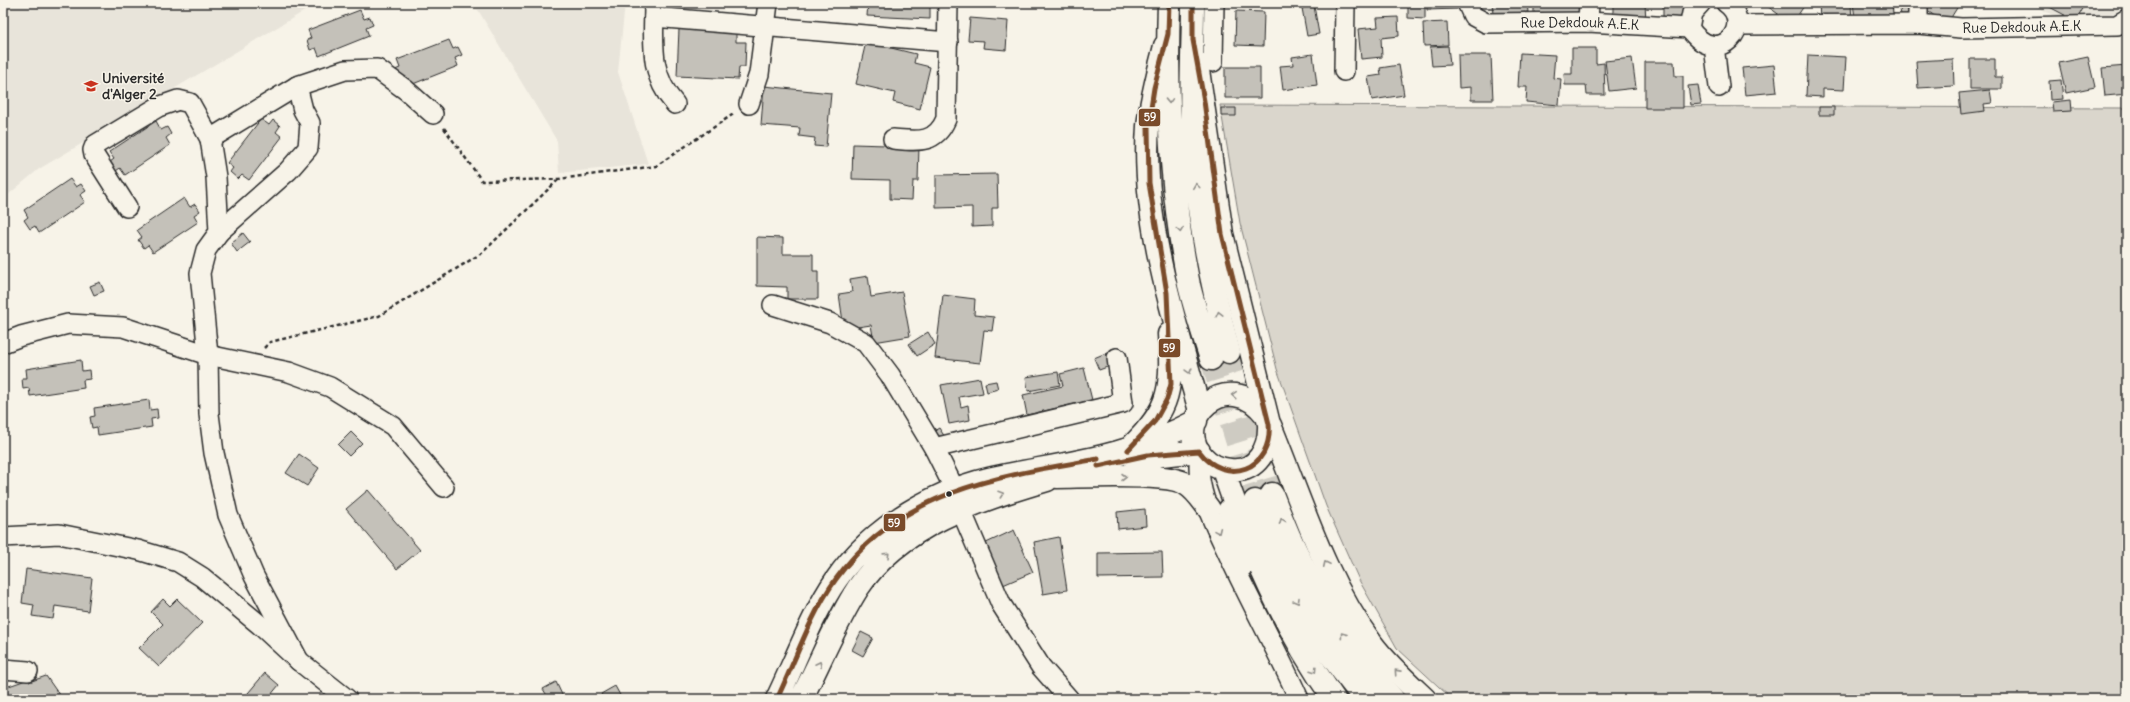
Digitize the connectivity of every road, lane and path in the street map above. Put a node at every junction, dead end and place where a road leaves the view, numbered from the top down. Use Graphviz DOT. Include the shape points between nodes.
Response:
graph roads {
  1 [pos="768,3"];
  2 [pos="948,3"];
  3 [pos="1169,3"];
  4 [pos="1193,3"];
  5 [pos="1214,3"];
  6 [pos="1345,3"];
  7 [pos="1589,3"];
  8 [pos="1701,3"];
  9 [pos="1918,3"];
  10 [pos="1730,4"];
  11 [pos="1470,9"];
  12 [pos="654,10"];
  13 [pos="2126,21"];
  14 [pos="1588,22"];
  15 [pos="1918,24"];
  16 [pos="1737,25"];
  17 [pos="766,26"];
  18 [pos="1689,28"];
  19 [pos="1168,34"];
  20 [pos="1193,40"];
  21 [pos="948,42"];
  22 [pos="1714,46"];
  23 [pos="1213,62"];
  24 [pos="1344,71"];
  25 [pos="297,86"];
  26 [pos="1718,87"];
  27 [pos="675,104"];
  28 [pos="748,104"];
  29 [pos="434,114"];
  30 [pos="210,139"];
  31 [pos="892,139"];
  32 [pos="559,179"];
  33 [pos="127,207"];
  34 [pos="219,232"];
  35 [pos="1167,293"];
  36 [pos="773,305"];
  37 [pos="3,343"];
  38 [pos="208,355"];
  39 [pos="1117,358"];
  40 [pos="249,362"];
  41 [pos="1198,416"];
  42 [pos="1268,420"];
  43 [pos="934,448"];
  44 [pos="1128,450"];
  45 [pos="1199,452"];
  46 [pos="1220,469"];
  47 [pos="1057,477"];
  48 [pos="444,487"];
  49 [pos="958,500"];
  50 [pos="1209,509"];
  51 [pos="3,537"];
  52 [pos="299,661"];
  53 [pos="3,669"];
  54 [pos="28,671"];
  55 [pos="347,699"];
  56 [pos="777,699"];
  57 [pos="801,699"];
  58 [pos="1069,699"];
  59 [pos="1299,699"];
  60 [pos="1313,699"];
  61 [pos="1334,699"];
  62 [pos="1365,699"];
  63 [pos="1393,699"];
  64 [pos="1425,699"];
  1 -- 17 [label="street"];
  2 -- 21 [label="street"];
  3 -- 19 [label="main road"];
  4 -- 20 [label="main road"];
  5 -- 23 [label="street"];
  6 -- 24 [label="street"];
  7 -- 14 [label="street"];
  8 -- 18 [label="street" via="1692,13"];
  9 -- 15 [label="street"];
  10 -- 16 [label="street" via="1736,15"];
  11 -- 14 [label="street, Rue Dekdouk A.E.K" via="1486,23"];
  12 -- 17 [label="street"];
  12 -- 27 [label="street" via="656,72 661,85"];
  13 -- 15 [label="street, Rue Dekdouk A.E.K" via="2117,25 1961,28"];
  14 -- 18 [label="street, Rue Dekdouk A.E.K"];
  15 -- 16 [label="street, Rue Dekdouk A.E.K"];
  16 -- 22 [label="street" via="1734,36 1725,44"];
  17 -- 21 [label="street"];
  17 -- 28 [label="street" via="758,83"];
  18 -- 22 [label="street" via="1698,40 1705,45"];
  19 -- 20 [label="main road, one-way" via="1173,177 1180,233 1189,286 1220,355 1196,188 1191,115"];
  19 -- 35 [label="main road" via="1154,88 1148,127 1149,183"];
  20 -- 42 [label="main road" via="1222,234"];
  21 -- 31 [label="street" via="947,110 943,126 930,138 923,140"];
  22 -- 26 [label="street"];
  25 -- 29 [label="street" via="346,70 377,69"];
  25 -- 30 [label="street"];
  25 -- 34 [label="street" via="310,123 308,148 288,171"];
  28 -- 32 [label="path" via="656,166"];
  29 -- 32 [label="path" via="482,181"];
  30 -- 33 [label="street" via="190,104 178,100 158,106 95,145 94,155"];
  30 -- 34 [label="street" via="216,177"];
  32 -- 40 [label="path" via="482,253 379,316 270,342"];
  34 -- 38 [label="street" via="206,250 200,273"];
  35 -- 41 [label="main road, one-way"];
  35 -- 44 [label="main road" via="1171,368 1167,399 1155,421"];
  36 -- 43 [label="street" via="830,323 866,343 890,375"];
  37 -- 38 [label="street" via="68,324 123,327"];
  38 -- 40 [label="street"];
  38 -- 52 [label="street" via="210,422 228,515 254,576"];
  39 -- 43 [label="street" via="1123,403"];
  40 -- 48 [label="street" via="330,387 393,426"];
  42 -- 41 [label="main road, one-way" via="1259,406 1250,399 1228,394 1208,403"];
  41 -- 44 [label="main road" via="1163,437"];
  41 -- 45 [label="main road" via="1194,431"];
  42 -- 46 [label="main road" via="1270,438 1266,450 1258,460 1236,471"];
  64 -- 42 [label="main road, one-way" via="1373,645 1338,591 1315,541"];
  43 -- 49 [label="street"];
  44 -- 49 [label="main road" via="1098,459 1000,476"];
  45 -- 46 [label="main road" via="1208,462"];
  45 -- 47 [label="main road" via="1135,458"];
  45 -- 50 [label="street" via="1199,475"];
  46 -- 60 [label="street" via="1234,532 1248,570"];
  46 -- 61 [label="main road, one-way" via="1262,573 1310,663"];
  49 -- 47 [label="main road, one-way" via="1004,493"];
  47 -- 50 [label="main road, one-way" via="1159,477 1179,480 1196,492"];
  49 -- 56 [label="main road" via="912,510 870,540 836,580 824,600"];
  57 -- 49 [label="main road, one-way" via="858,588 874,567 897,546"];
  49 -- 58 [label="street" via="1001,604 1041,667"];
  50 -- 59 [label="street, one-way"];
  51 -- 52 [label="street" via="59,534 138,550 178,562 202,576"];
  52 -- 55 [label="street"];
  53 -- 54 [label="street"];
  63 -- 62 [label="main road, one-way" via="1335,624 1264,497 1275,555 1292,592 1319,639"];
}
